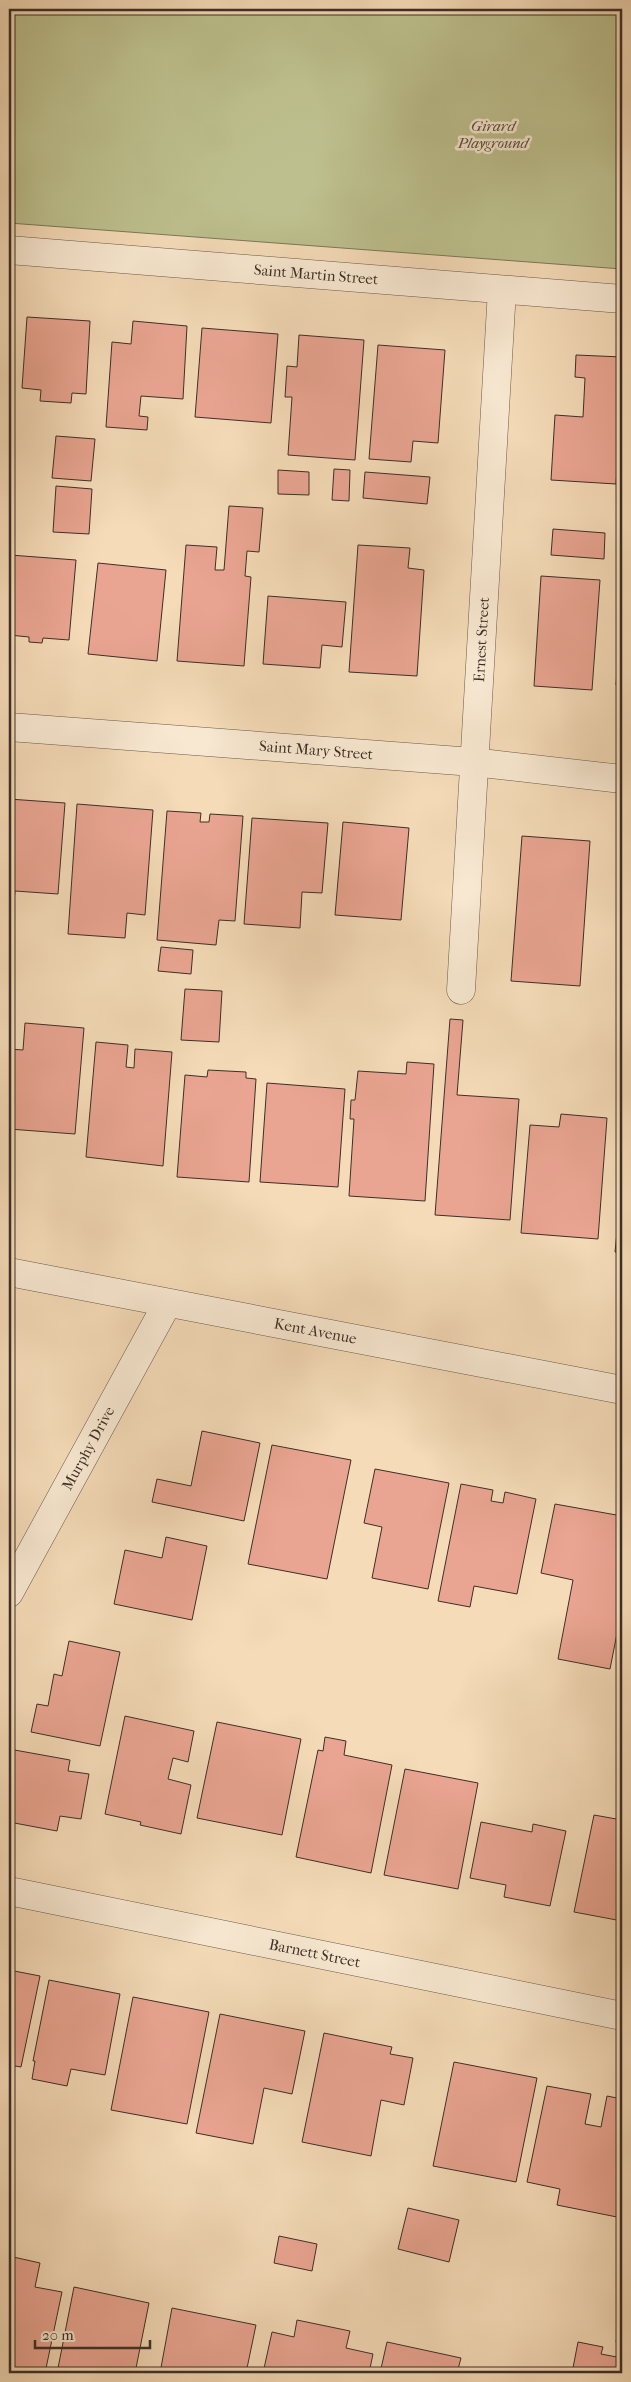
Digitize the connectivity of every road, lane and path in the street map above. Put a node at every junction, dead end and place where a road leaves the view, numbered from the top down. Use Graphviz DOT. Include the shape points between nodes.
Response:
graph roads {
  1 [pos="9,250"];
  2 [pos="502,290"];
  3 [pos="622,299"];
  4 [pos="9,727"];
  5 [pos="473,762"];
  6 [pos="622,779"];
  7 [pos="460,990"];
  8 [pos="9,1272"];
  9 [pos="167,1304"];
  10 [pos="622,1390"];
  11 [pos="9,1593"];
  12 [pos="9,1891"];
  13 [pos="622,2016"];
  1 -- 2 [label="street, Saint Martin Street"];
  2 -- 3 [label="street, Saint Martin Street"];
  2 -- 5 [label="street, Ernest Street"];
  4 -- 5 [label="street, Saint Mary Street"];
  5 -- 6 [label="street, Saint Mary Street"];
  5 -- 7 [label="street, Ernest Street"];
  8 -- 9 [label="street, Kent Avenue"];
  9 -- 10 [label="street, Kent Avenue"];
  9 -- 11 [label="street, Murphy Drive"];
  12 -- 13 [label="street, Barnett Street"];
}
